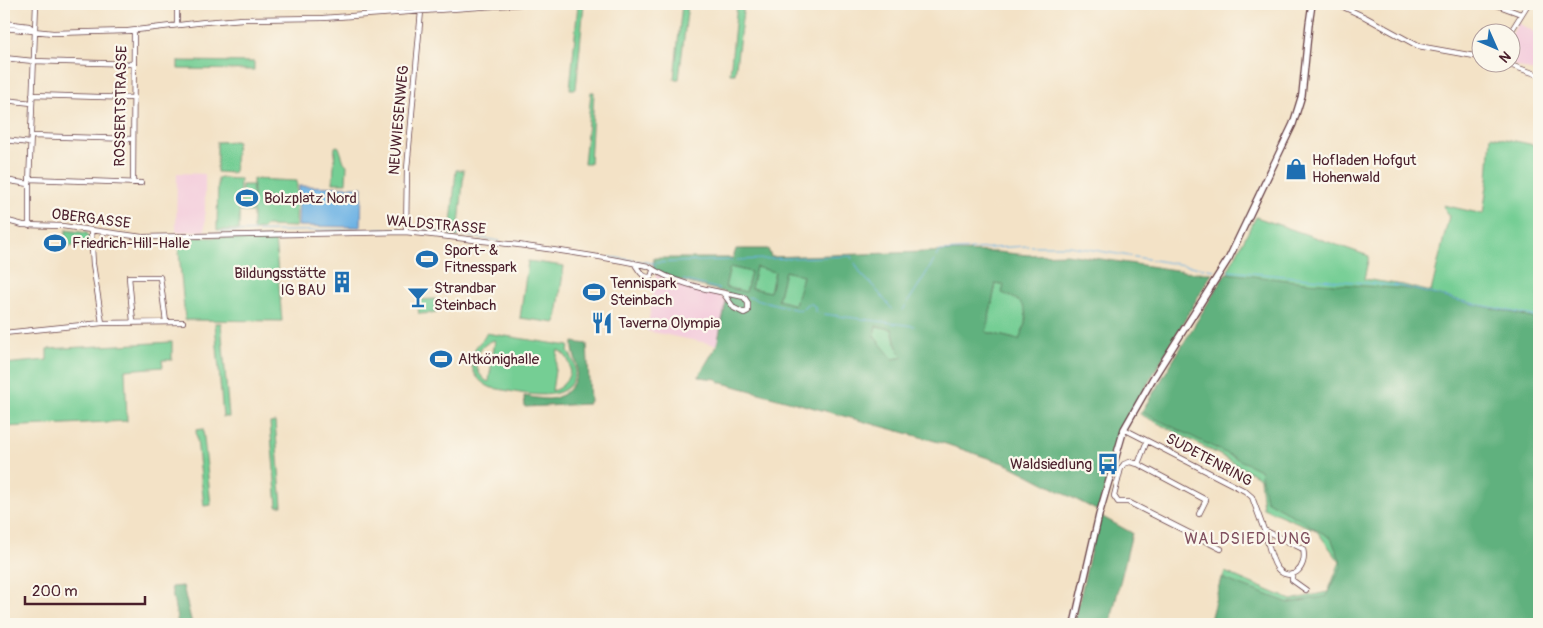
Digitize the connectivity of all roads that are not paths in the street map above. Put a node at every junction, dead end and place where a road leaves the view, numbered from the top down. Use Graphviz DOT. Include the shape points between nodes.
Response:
graph roads {
  1 [pos="36,4"];
  2 [pos="177,4"];
  3 [pos="522,4"];
  4 [pos="1312,4"];
  5 [pos="1337,4"];
  6 [pos="1494,4"];
  7 [pos="1528,4"];
  8 [pos="421,11"];
  9 [pos="1522,14"];
  10 [pos="1517,22"];
  11 [pos="4,23"];
  12 [pos="177,24"];
  13 [pos="4,28"];
  14 [pos="134,30"];
  15 [pos="35,31"];
  16 [pos="1470,56"];
  17 [pos="4,58"];
  18 [pos="33,61"];
  19 [pos="134,64"];
  20 [pos="1520,68"];
  21 [pos="1539,75"];
  22 [pos="32,95"];
  23 [pos="134,98"];
  24 [pos="4,100"];
  25 [pos="32,103"];
  26 [pos="31,136"];
  27 [pos="134,139"];
  28 [pos="4,140"];
  29 [pos="30,143"];
  30 [pos="4,180"];
  31 [pos="29,182"];
  32 [pos="132,183"];
  33 [pos="141,183"];
  34 [pos="4,220"];
  35 [pos="29,226"];
  36 [pos="91,231"];
  37 [pos="406,232"];
  38 [pos="175,235"];
  39 [pos="634,263"];
  40 [pos="653,271"];
  41 [pos="723,293"];
  42 [pos="133,322"];
  43 [pos="166,322"];
  44 [pos="183,322"];
  45 [pos="102,323"];
  46 [pos="4,333"];
  47 [pos="1124,429"];
  48 [pos="1147,441"];
  49 [pos="1138,464"];
  50 [pos="1198,514"];
  51 [pos="1264,530"];
  52 [pos="1221,549"];
  53 [pos="1292,574"];
  54 [pos="1306,590"];
  55 [pos="1074,624"];
  1 -- 15 [label="street"];
  2 -- 12 [label="street"];
  3 -- 8 [label="street"];
  4 -- 47 [label="main road" via="1304,81 1293,124 1222,270"];
  5 -- 16 [label="street" via="1418,46"];
  6 -- 9 [label="street"];
  7 -- 9 [label="street"];
  8 -- 12 [label="street"];
  8 -- 37 [label="street, NEUWIESENWEG" via="407,169"];
  9 -- 10 [label="street"];
  11 -- 15 [label="street" via="29,26"];
  12 -- 14 [label="street"];
  13 -- 15 [label="street"];
  14 -- 15 [label="street"];
  14 -- 19 [label="street, ROSSERTSTRASSE"];
  15 -- 18 [label="street"];
  17 -- 18 [label="street"];
  18 -- 19 [label="street"];
  18 -- 22 [label="street"];
  19 -- 23 [label="street, ROSSERTSTRASSE"];
  20 -- 21 [label="street"];
  22 -- 23 [label="street"];
  22 -- 25 [label="street"];
  23 -- 27 [label="street, ROSSERTSTRASSE"];
  24 -- 25 [label="street"];
  25 -- 26 [label="street"];
  26 -- 27 [label="street"];
  26 -- 29 [label="street"];
  27 -- 32 [label="street, ROSSERTSTRASSE"];
  28 -- 29 [label="street"];
  29 -- 31 [label="street"];
  30 -- 31 [label="street"];
  31 -- 32 [label="street"];
  31 -- 35 [label="street"];
  32 -- 33 [label="street"];
  34 -- 35 [label="street, OBERGASSE"];
  35 -- 36 [label="street, OBERGASSE" via="62,226"];
  36 -- 38 [label="street, OBERGASSE" via="142,237"];
  36 -- 45 [label="street"];
  37 -- 38 [label="street, WALDSTRASSE"];
  37 -- 39 [label="street, WALDSTRASSE"];
  39 -- 40 [label="street, WALDSTRASSE" via="648,266"];
  39 -- 40 [label="street, WALDSTRASSE" via="645,277 652,277"];
  40 -- 41 [label="street, WALDSTRASSE"];
  41 -- 41 [label="street, WALDSTRASSE" via="734,308 744,313 748,311 749,305 744,297"];
  42 -- 43 [label="street"];
  42 -- 43 [label="street" via="129,277 160,276"];
  42 -- 45 [label="street"];
  43 -- 44 [label="street"];
  45 -- 46 [label="street"];
  47 -- 48 [label="street, SUDETENRING"];
  47 -- 55 [label="main road" via="1099,515"];
  48 -- 49 [label="street"];
  48 -- 51 [label="street, SUDETENRING" via="1245,491 1252,497"];
  49 -- 50 [label="street" via="1206,500"];
  49 -- 52 [label="street" via="1130,462 1121,468 1114,496 1116,500 1128,502"];
  51 -- 53 [label="street, SUDETENRING" via="1276,567"];
  51 -- 53 [label="street" via="1303,549 1303,566"];
  53 -- 54 [label="street, SUDETENRING" via="1292,580"];
}
